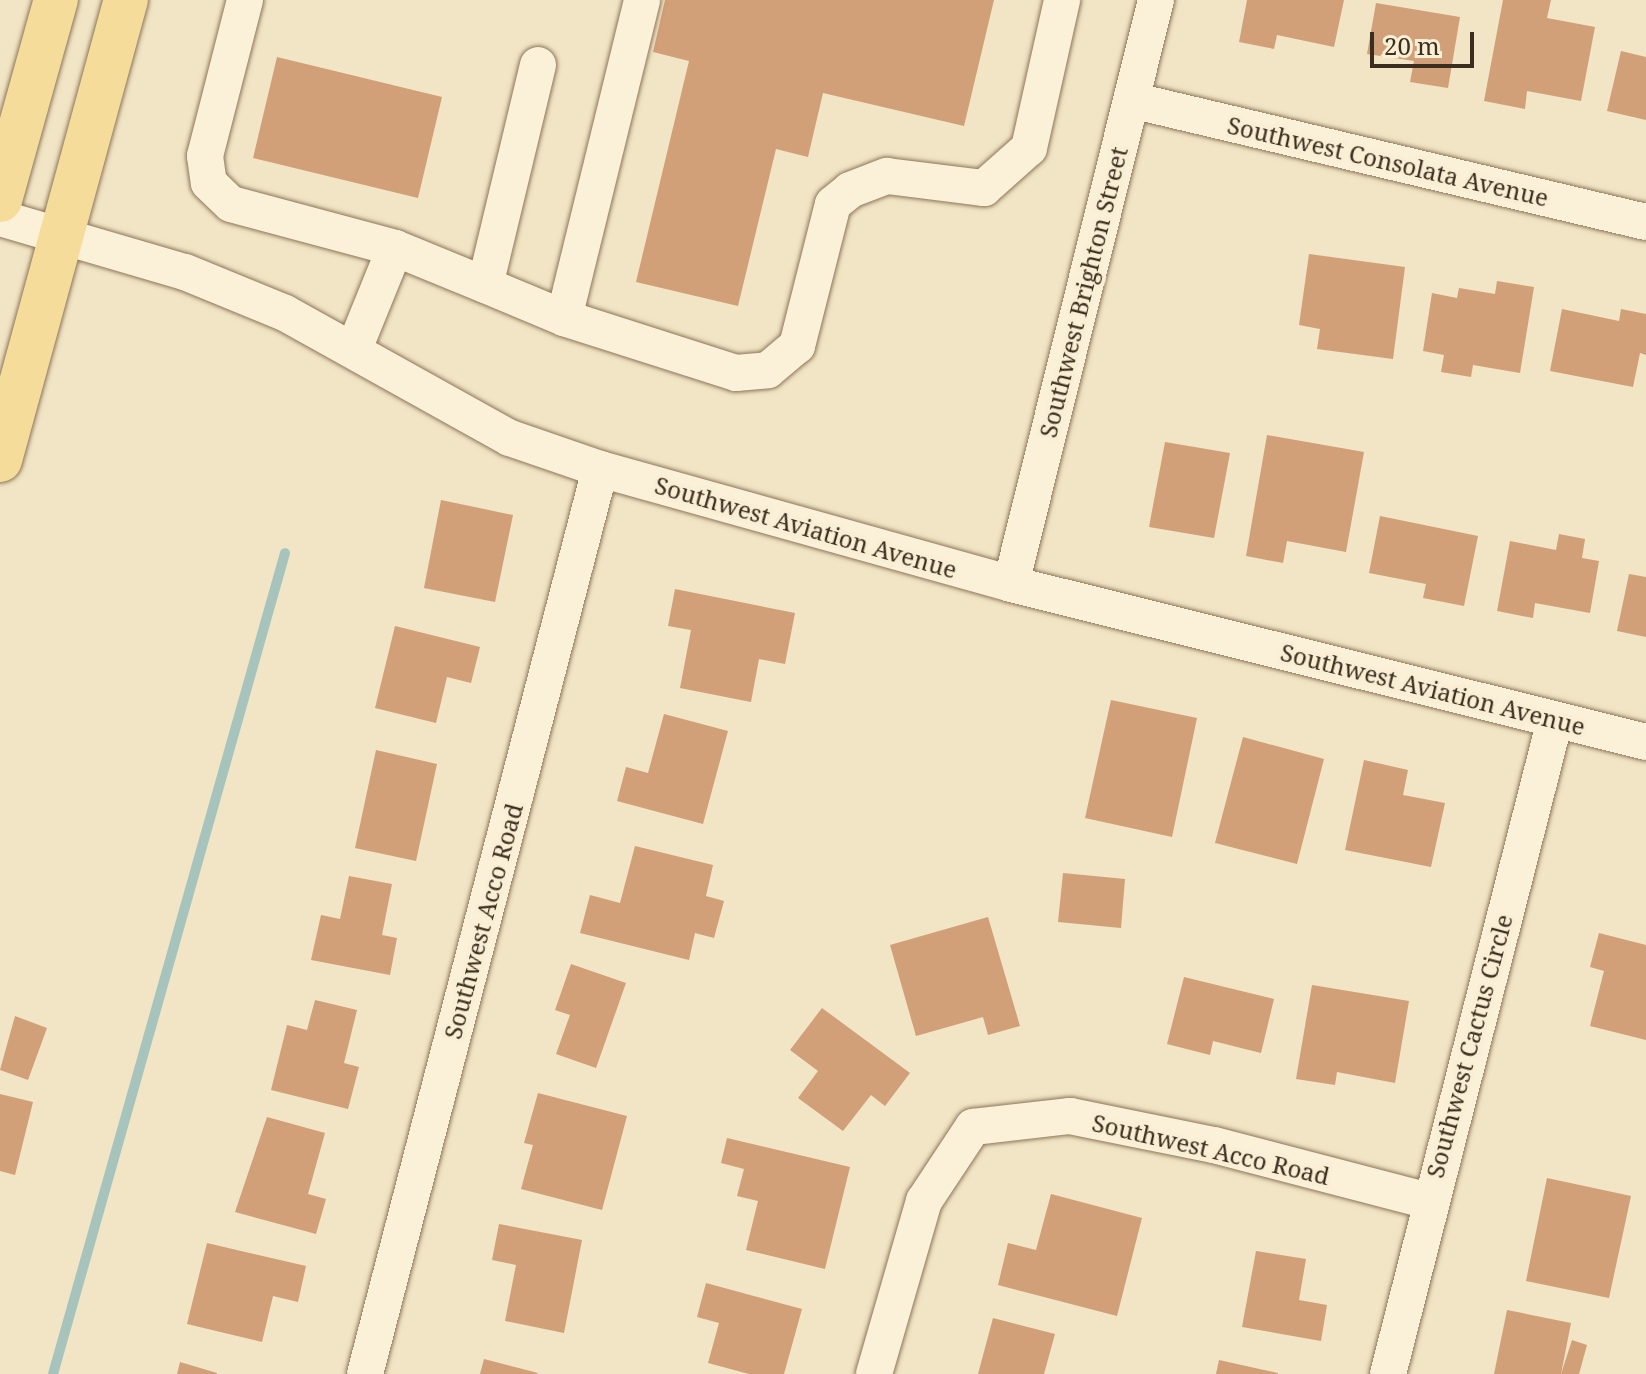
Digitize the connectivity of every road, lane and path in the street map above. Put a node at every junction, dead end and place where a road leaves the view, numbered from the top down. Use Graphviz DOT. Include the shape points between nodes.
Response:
graph roads {
  1 [pos="56,0"];
  2 [pos="126,0"];
  3 [pos="245,0"];
  4 [pos="642,0"];
  5 [pos="1062,0"];
  6 [pos="1156,0"];
  7 [pos="538,65"];
  8 [pos="1131,100"];
  9 [pos="0,200"];
  10 [pos="0,218"];
  11 [pos="1646,222"];
  12 [pos="63,234"];
  13 [pos="395,248"];
  14 [pos="485,285"];
  15 [pos="564,318"];
  16 [pos="354,349"];
  17 [pos="0,460"];
  18 [pos="600,469"];
  19 [pos="1011,584"];
  20 [pos="1555,720"];
  21 [pos="1646,742"];
  22 [pos="1429,1201"];
  23 [pos="365,1374"];
  24 [pos="874,1374"];
  25 [pos="1388,1374"];
  1 -- 9 [label="main road"];
  2 -- 12 [label="main road"];
  3 -- 13 [label="street" via="205,156 209,183 231,204"];
  4 -- 15 [label="street"];
  5 -- 15 [label="street" via="1029,148 984,188 887,176 850,190 833,204 797,346 768,370 736,373"];
  6 -- 8 [label="street, Southwest Brighton Street"];
  7 -- 14 [label="street"];
  8 -- 11 [label="street, Southwest Consolata Avenue"];
  8 -- 19 [label="street, Southwest Brighton Street"];
  10 -- 12 [label="street, Southwest Aviation Avenue"];
  12 -- 16 [label="street, Southwest Aviation Avenue" via="185,272 285,313"];
  12 -- 17 [label="main road"];
  13 -- 14 [label="street"];
  13 -- 16 [label="street"];
  14 -- 15 [label="street"];
  16 -- 18 [label="street, Southwest Aviation Avenue" via="510,438"];
  18 -- 19 [label="street, Southwest Aviation Avenue"];
  18 -- 23 [label="street, Southwest Acco Road"];
  19 -- 20 [label="street, Southwest Aviation Avenue"];
  20 -- 21 [label="street, Southwest Aviation Avenue"];
  20 -- 22 [label="street, Southwest Cactus Circle"];
  22 -- 24 [label="street, Southwest Acco Road" via="1214,1145 1070,1116 973,1127 924,1201"];
  22 -- 25 [label="street, Southwest Cactus Circle"];
}
